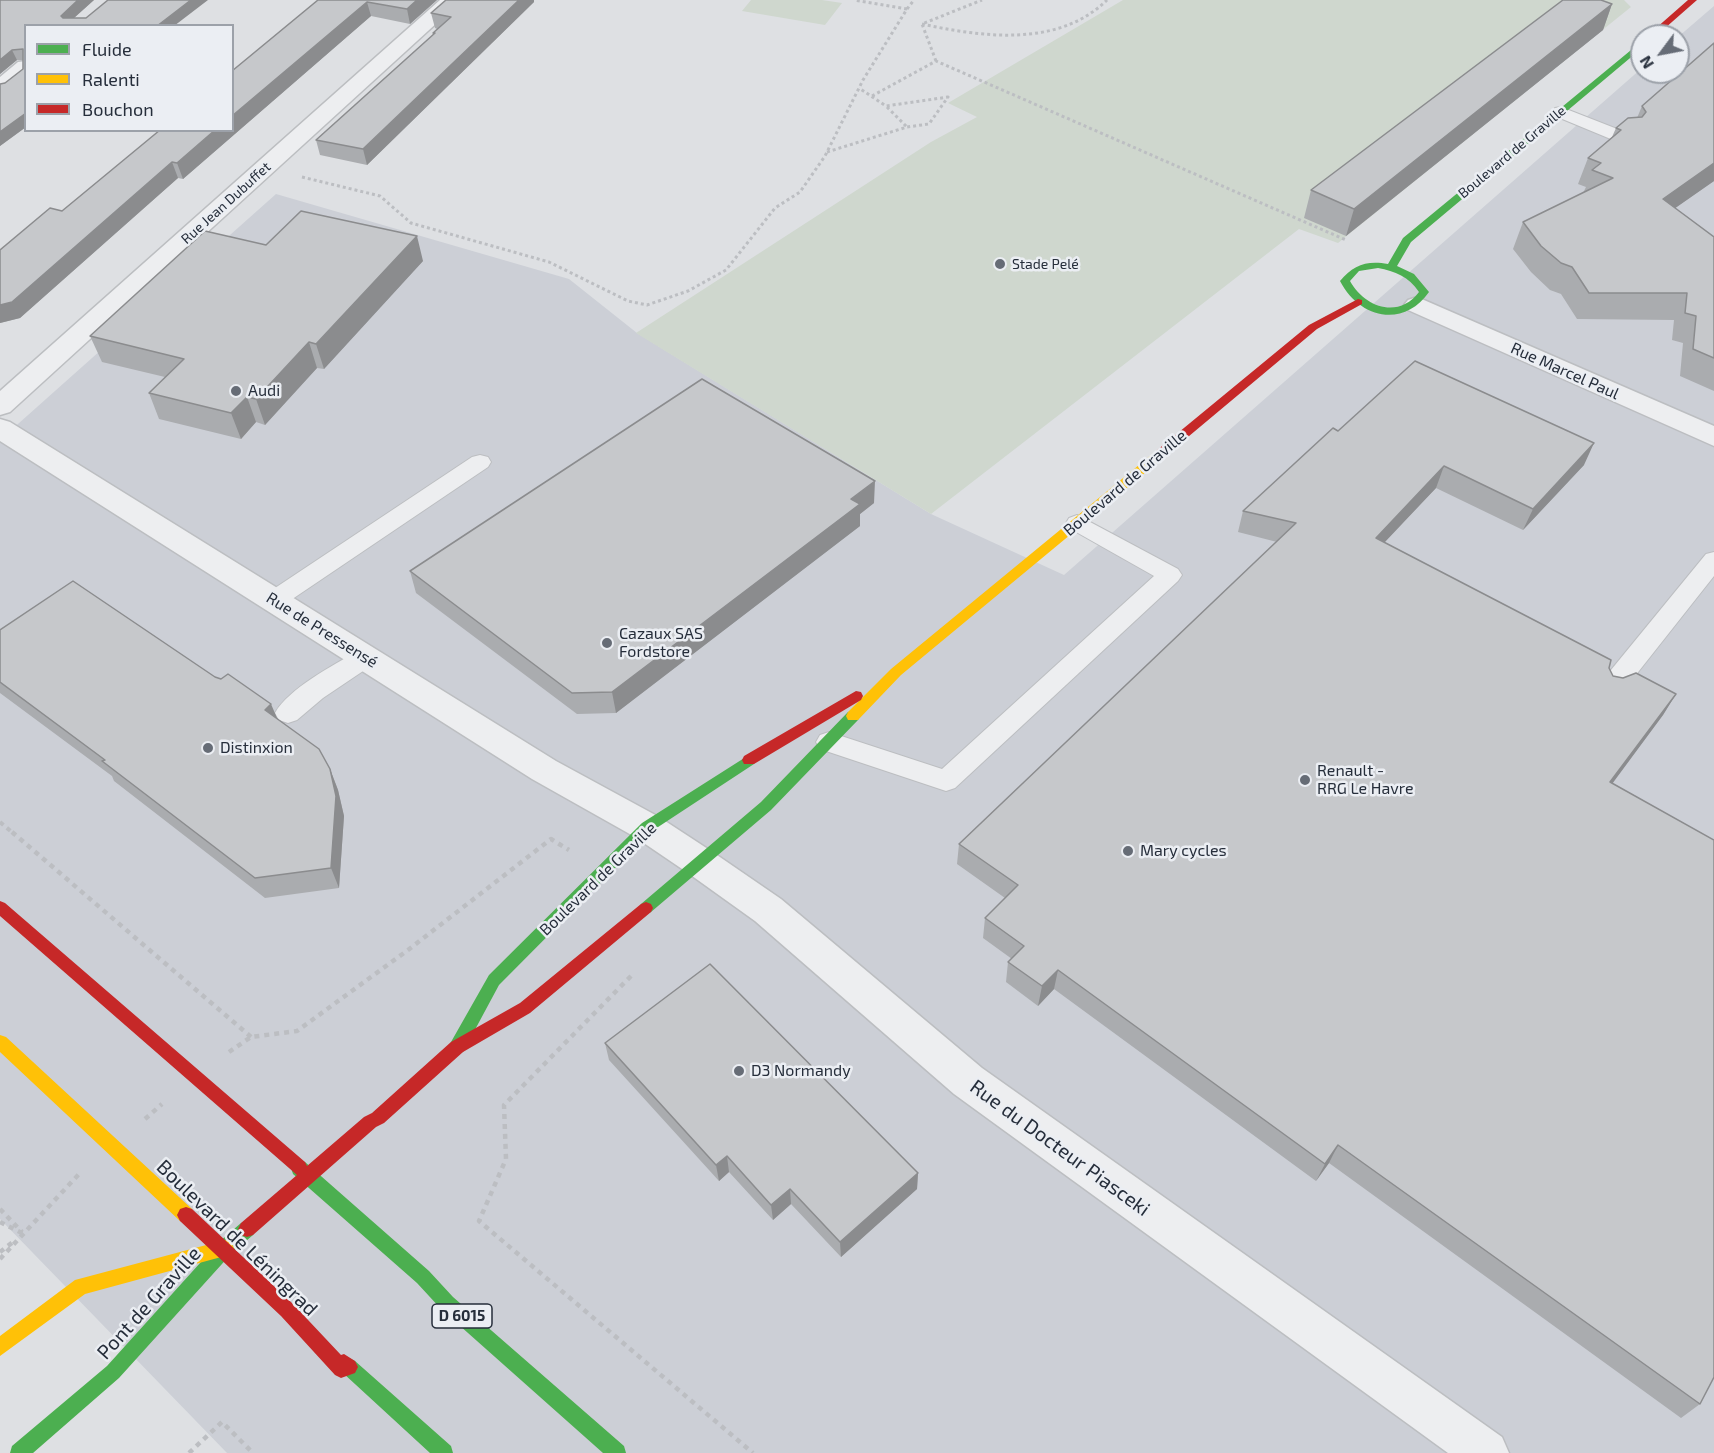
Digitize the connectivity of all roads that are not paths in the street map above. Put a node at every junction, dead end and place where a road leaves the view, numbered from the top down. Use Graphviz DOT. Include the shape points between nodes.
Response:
graph roads {
  1 [pos="452,0"];
  2 [pos="1694,0"];
  3 [pos="1665,24"];
  4 [pos="1630,54"];
  5 [pos="24,69"];
  6 [pos="0,87"];
  7 [pos="1561,112"];
  8 [pos="1624,138"];
  9 [pos="1391,267"];
  10 [pos="1358,302"];
  11 [pos="1417,305"];
  12 [pos="2,426"];
  13 [pos="1714,437"];
  14 [pos="480,462"];
  15 [pos="1077,523"];
  16 [pos="1714,560"];
  17 [pos="274,600"];
  18 [pos="366,657"];
  19 [pos="896,672"];
  20 [pos="1611,688"];
  21 [pos="288,713"];
  22 [pos="829,742"];
  23 [pos="647,827"];
  24 [pos="701,863"];
  25 [pos="0,907"];
  26 [pos="0,1042"];
  27 [pos="457,1047"];
  28 [pos="308,1178"];
  29 [pos="225,1248"];
  30 [pos="0,1347"];
  31 [pos="35,1446"];
  32 [pos="444,1453"];
  33 [pos="617,1453"];
  34 [pos="1486,1453"];
  1 -- 12 [label="street, Rue Jean Dubuffet" via="265,169"];
  2 -- 3 [label="street"];
  4 -- 7 [label="street, Boulevard de Graville"];
  5 -- 6 [label="street"];
  7 -- 8 [label="lane"];
  7 -- 9 [label="street, Boulevard de Graville" via="1407,240"];
  9 -- 10 [label="street" via="1356,269 1345,281 1345,288"];
  9 -- 11 [label="street" via="1421,284 1423,299"];
  10 -- 11 [label="street" via="1395,311"];
  10 -- 15 [label="street, Boulevard de Graville" via="1313,327"];
  11 -- 13 [label="street, Rue Marcel Paul"];
  12 -- 17 [label="street, Rue de Pressensé"];
  14 -- 17 [label="lane"];
  15 -- 19 [label="street, Boulevard de Graville"];
  15 -- 22 [label="lane" via="1170,575 946,781"];
  16 -- 20 [label="lane"];
  17 -- 18 [label="street, Rue de Pressensé"];
  18 -- 21 [label="lane"];
  18 -- 23 [label="street, Rue de Pressensé" via="544,770"];
  19 -- 22 [label="street, Boulevard de Graville"];
  19 -- 23 [label="street, Boulevard de Graville"];
  22 -- 24 [label="street, Boulevard de Graville" via="766,807"];
  23 -- 24 [label="street, Rue du Docteur Piasceki"];
  23 -- 27 [label="street, Boulevard de Graville" via="495,980"];
  24 -- 27 [label="street, Boulevard de Graville" via="525,1008"];
  24 -- 34 [label="street, Rue du Docteur Piasceki" via="768,910 968,1081"];
  25 -- 28 [label="street, D 6015"];
  26 -- 29 [label="street, Boulevard de Léningrad"];
  27 -- 28 [label="street, Boulevard de Graville"];
  28 -- 29 [label="street, Boulevard de Graville"];
  28 -- 33 [label="street, D 6015"];
  29 -- 30 [label="street, Pont de Graville" via="81,1286"];
  29 -- 31 [label="street, Pont de Graville" via="113,1372"];
  29 -- 32 [label="street, Boulevard de Léningrad" via="341,1369 344,1363"];
}
